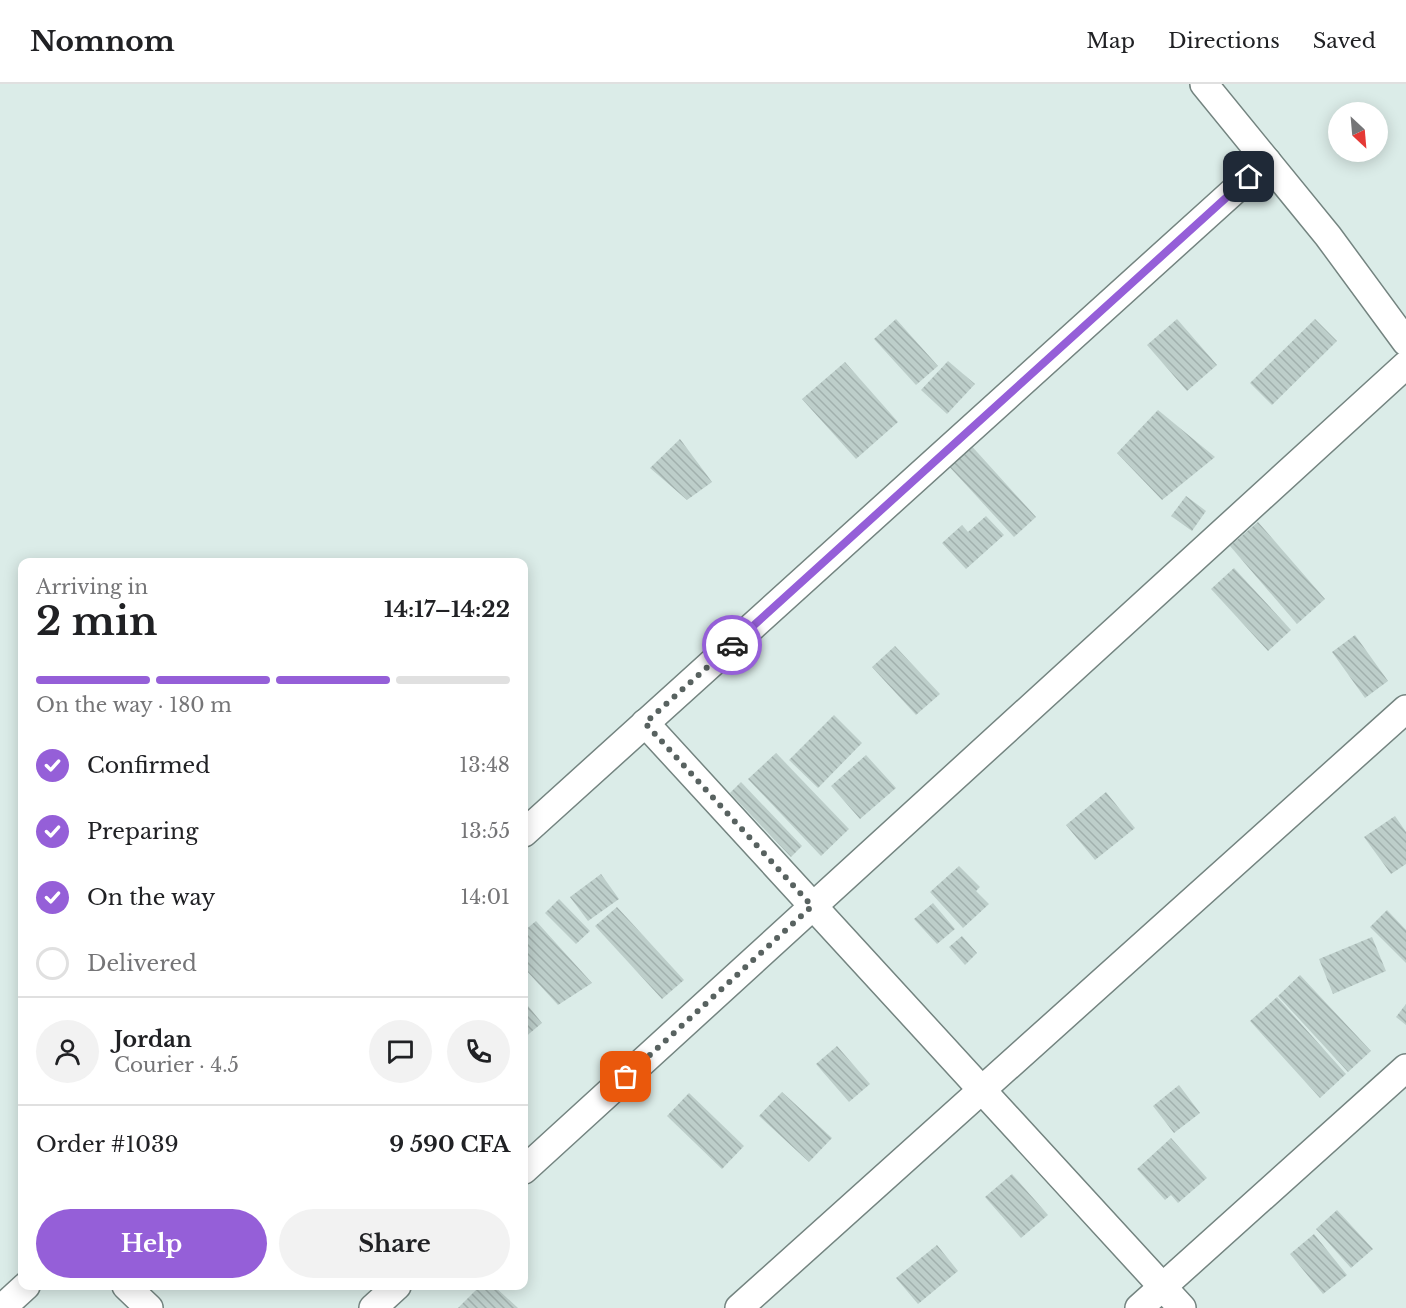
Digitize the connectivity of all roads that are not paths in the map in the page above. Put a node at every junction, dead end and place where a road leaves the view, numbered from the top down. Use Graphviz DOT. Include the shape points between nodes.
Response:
graph roads {
  1 [pos="1204,84"];
  2 [pos="1267,161"];
  3 [pos="1406,342"];
  4 [pos="1406,365"];
  5 [pos="1406,709"];
  6 [pos="645,723"];
  7 [pos="528,828"];
  8 [pos="812,906"];
  9 [pos="1406,1068"];
  10 [pos="982,1090"];
  11 [pos="528,1166"];
  12 [pos="1162,1287"];
  13 [pos="22,1290"];
  14 [pos="130,1290"];
  15 [pos="393,1290"];
  16 [pos="2,1308"];
  17 [pos="149,1308"];
  18 [pos="373,1308"];
  19 [pos="739,1308"];
  20 [pos="1138,1308"];
  21 [pos="1182,1308"];
  1 -- 2 [label="street"];
  2 -- 3 [label="street"];
  2 -- 6 [label="street"];
  4 -- 8 [label="street"];
  5 -- 10 [label="street"];
  6 -- 7 [label="street"];
  6 -- 8 [label="street"];
  8 -- 10 [label="street"];
  8 -- 11 [label="street"];
  9 -- 12 [label="street"];
  10 -- 12 [label="street"];
  10 -- 19 [label="street"];
  12 -- 20 [label="street"];
  12 -- 21 [label="street"];
  13 -- 16 [label="street"];
  14 -- 17 [label="street"];
  15 -- 18 [label="street"];
}
